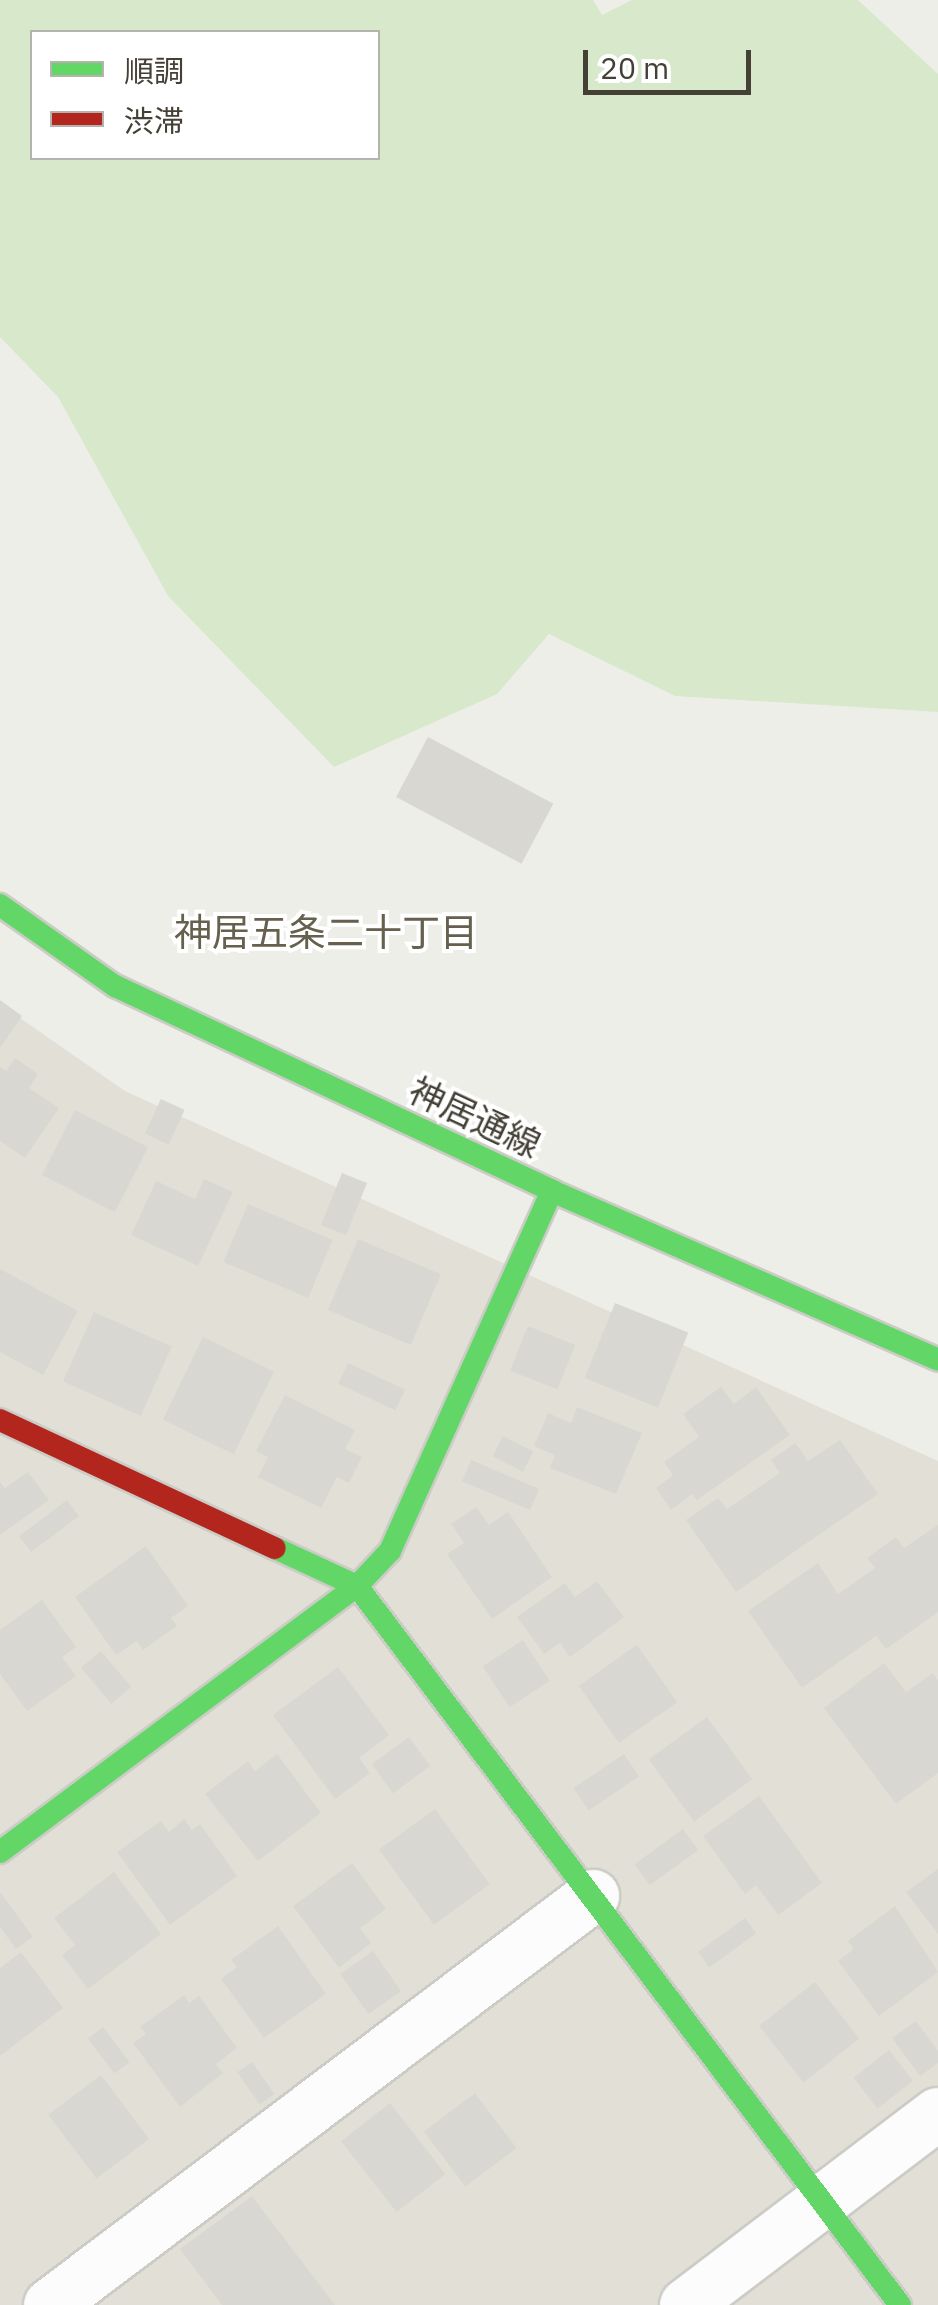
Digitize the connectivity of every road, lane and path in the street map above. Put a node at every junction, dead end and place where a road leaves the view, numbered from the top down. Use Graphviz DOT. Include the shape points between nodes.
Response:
graph roads {
  1 [pos="0,904"];
  2 [pos="552,1192"];
  3 [pos="938,1360"];
  4 [pos="0,1420"];
  5 [pos="358,1586"];
  6 [pos="0,1852"];
  7 [pos="593,1896"];
  8 [pos="938,2114"];
  9 [pos="822,2203"];
  10 [pos="50,2305"];
  11 [pos="686,2305"];
  12 [pos="900,2305"];
  1 -- 2 [label="street, 神居通線" via="115,986"];
  2 -- 3 [label="street, 神居通線"];
  2 -- 5 [label="street" via="390,1551"];
  4 -- 5 [label="street"];
  5 -- 6 [label="street"];
  5 -- 7 [label="street"];
  7 -- 9 [label="street"];
  7 -- 10 [label="street"];
  8 -- 9 [label="street"];
  9 -- 11 [label="street"];
  9 -- 12 [label="street"];
}
